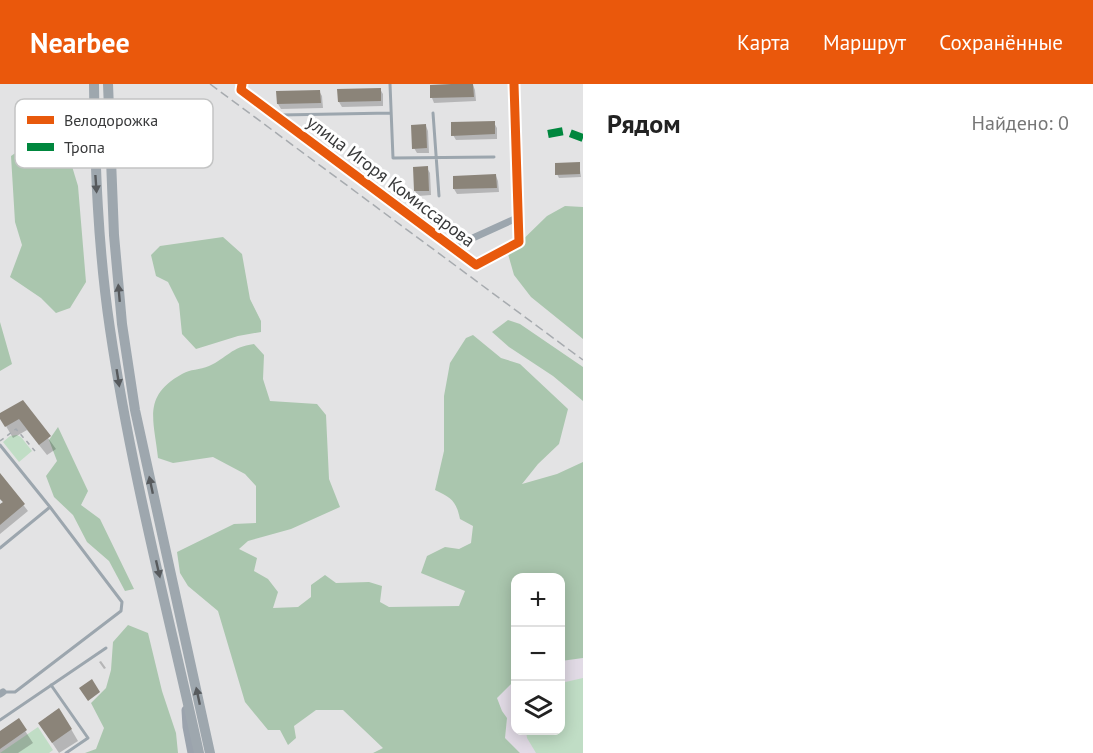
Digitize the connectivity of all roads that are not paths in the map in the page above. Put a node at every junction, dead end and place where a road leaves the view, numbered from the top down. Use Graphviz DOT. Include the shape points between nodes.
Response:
graph roads {
  1 [pos="94,84"];
  2 [pos="108,84"];
  3 [pos="242,84"];
  4 [pos="390,84"];
  5 [pos="514,84"];
  6 [pos="94,99"];
  7 [pos="109,99"];
  8 [pos="391,113"];
  9 [pos="433,113"];
  10 [pos="280,115"];
  11 [pos="436,157"];
  12 [pos="494,157"];
  13 [pos="95,168"];
  14 [pos="111,168"];
  15 [pos="439,196"];
  16 [pos="519,217"];
  17 [pos="453,247"];
  18 [pos="0,443"];
  19 [pos="50,507"];
  20 [pos="0,548"];
  21 [pos="106,648"];
  22 [pos="51,685"];
  23 [pos="2,693"];
  24 [pos="186,695"];
  25 [pos="0,720"];
  26 [pos="66,753"];
  27 [pos="192,753"];
  28 [pos="199,753"];
  29 [pos="210,753"];
  1 -- 6 [label="main road, one-way"];
  7 -- 2 [label="main road, one-way"];
  3 -- 17 [label="street, улица Игоря Комиссарова" via="241,90"];
  4 -- 8 [label="lane"];
  5 -- 16 [label="street, улица Игоря Комиссарова"];
  8 -- 10 [label="lane"];
  8 -- 11 [label="lane" via="393,158"];
  9 -- 11 [label="lane"];
  11 -- 12 [label="lane"];
  11 -- 15 [label="lane"];
  13 -- 24 [label="main road, one-way" via="110,327 124,413"];
  29 -- 14 [label="main road, one-way" via="132,389 122,324"];
  16 -- 17 [label="street"];
  16 -- 17 [label="street, улица Игоря Комиссарова" via="519,242 476,265"];
  18 -- 19 [label="lane"];
  19 -- 20 [label="lane"];
  19 -- 23 [label="lane" via="122,602 121,611 15,692"];
  21 -- 22 [label="lane"];
  22 -- 25 [label="lane"];
  22 -- 26 [label="lane" via="88,738"];
  24 -- 27 [label="street"];
  24 -- 28 [label="main road"];
}
